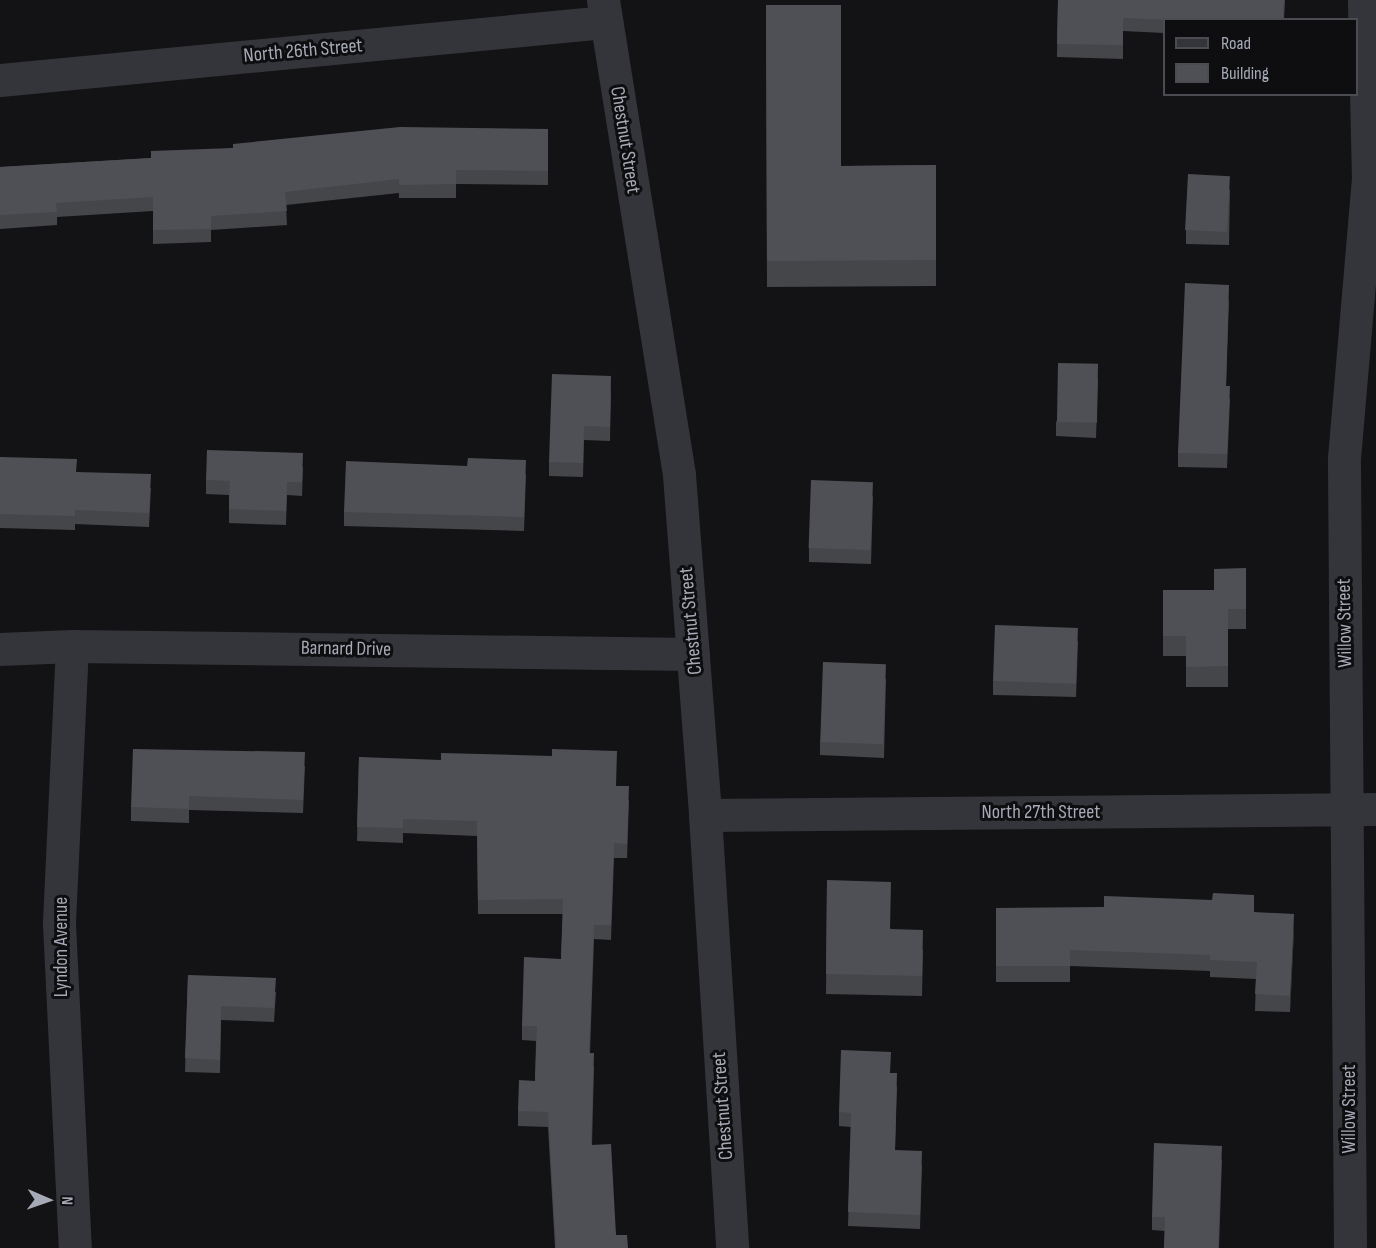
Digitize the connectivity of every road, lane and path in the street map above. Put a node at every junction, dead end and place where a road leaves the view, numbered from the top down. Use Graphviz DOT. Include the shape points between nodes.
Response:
graph roads {
  1 [pos="1364,0"];
  2 [pos="604,11"];
  3 [pos="0,80"];
  4 [pos="72,646"];
  5 [pos="0,649"];
  6 [pos="693,654"];
  7 [pos="1361,809"];
  8 [pos="705,814"];
  9 [pos="75,1248"];
  10 [pos="732,1248"];
  11 [pos="1350,1248"];
  1 -- 7 [label="street, Willow Street" via="1368,180 1344,458"];
  2 -- 3 [label="street, North 26th Street"];
  2 -- 6 [label="street, Chestnut Street" via="679,475"];
  4 -- 5 [label="street, Barnard Drive"];
  4 -- 6 [label="street, Barnard Drive"];
  4 -- 9 [label="street, Lyndon Avenue" via="59,924"];
  6 -- 8 [label="street, Chestnut Street"];
  7 -- 8 [label="street, North 27th Street"];
  7 -- 11 [label="street, Willow Street"];
  8 -- 10 [label="street, Chestnut Street"];
}
